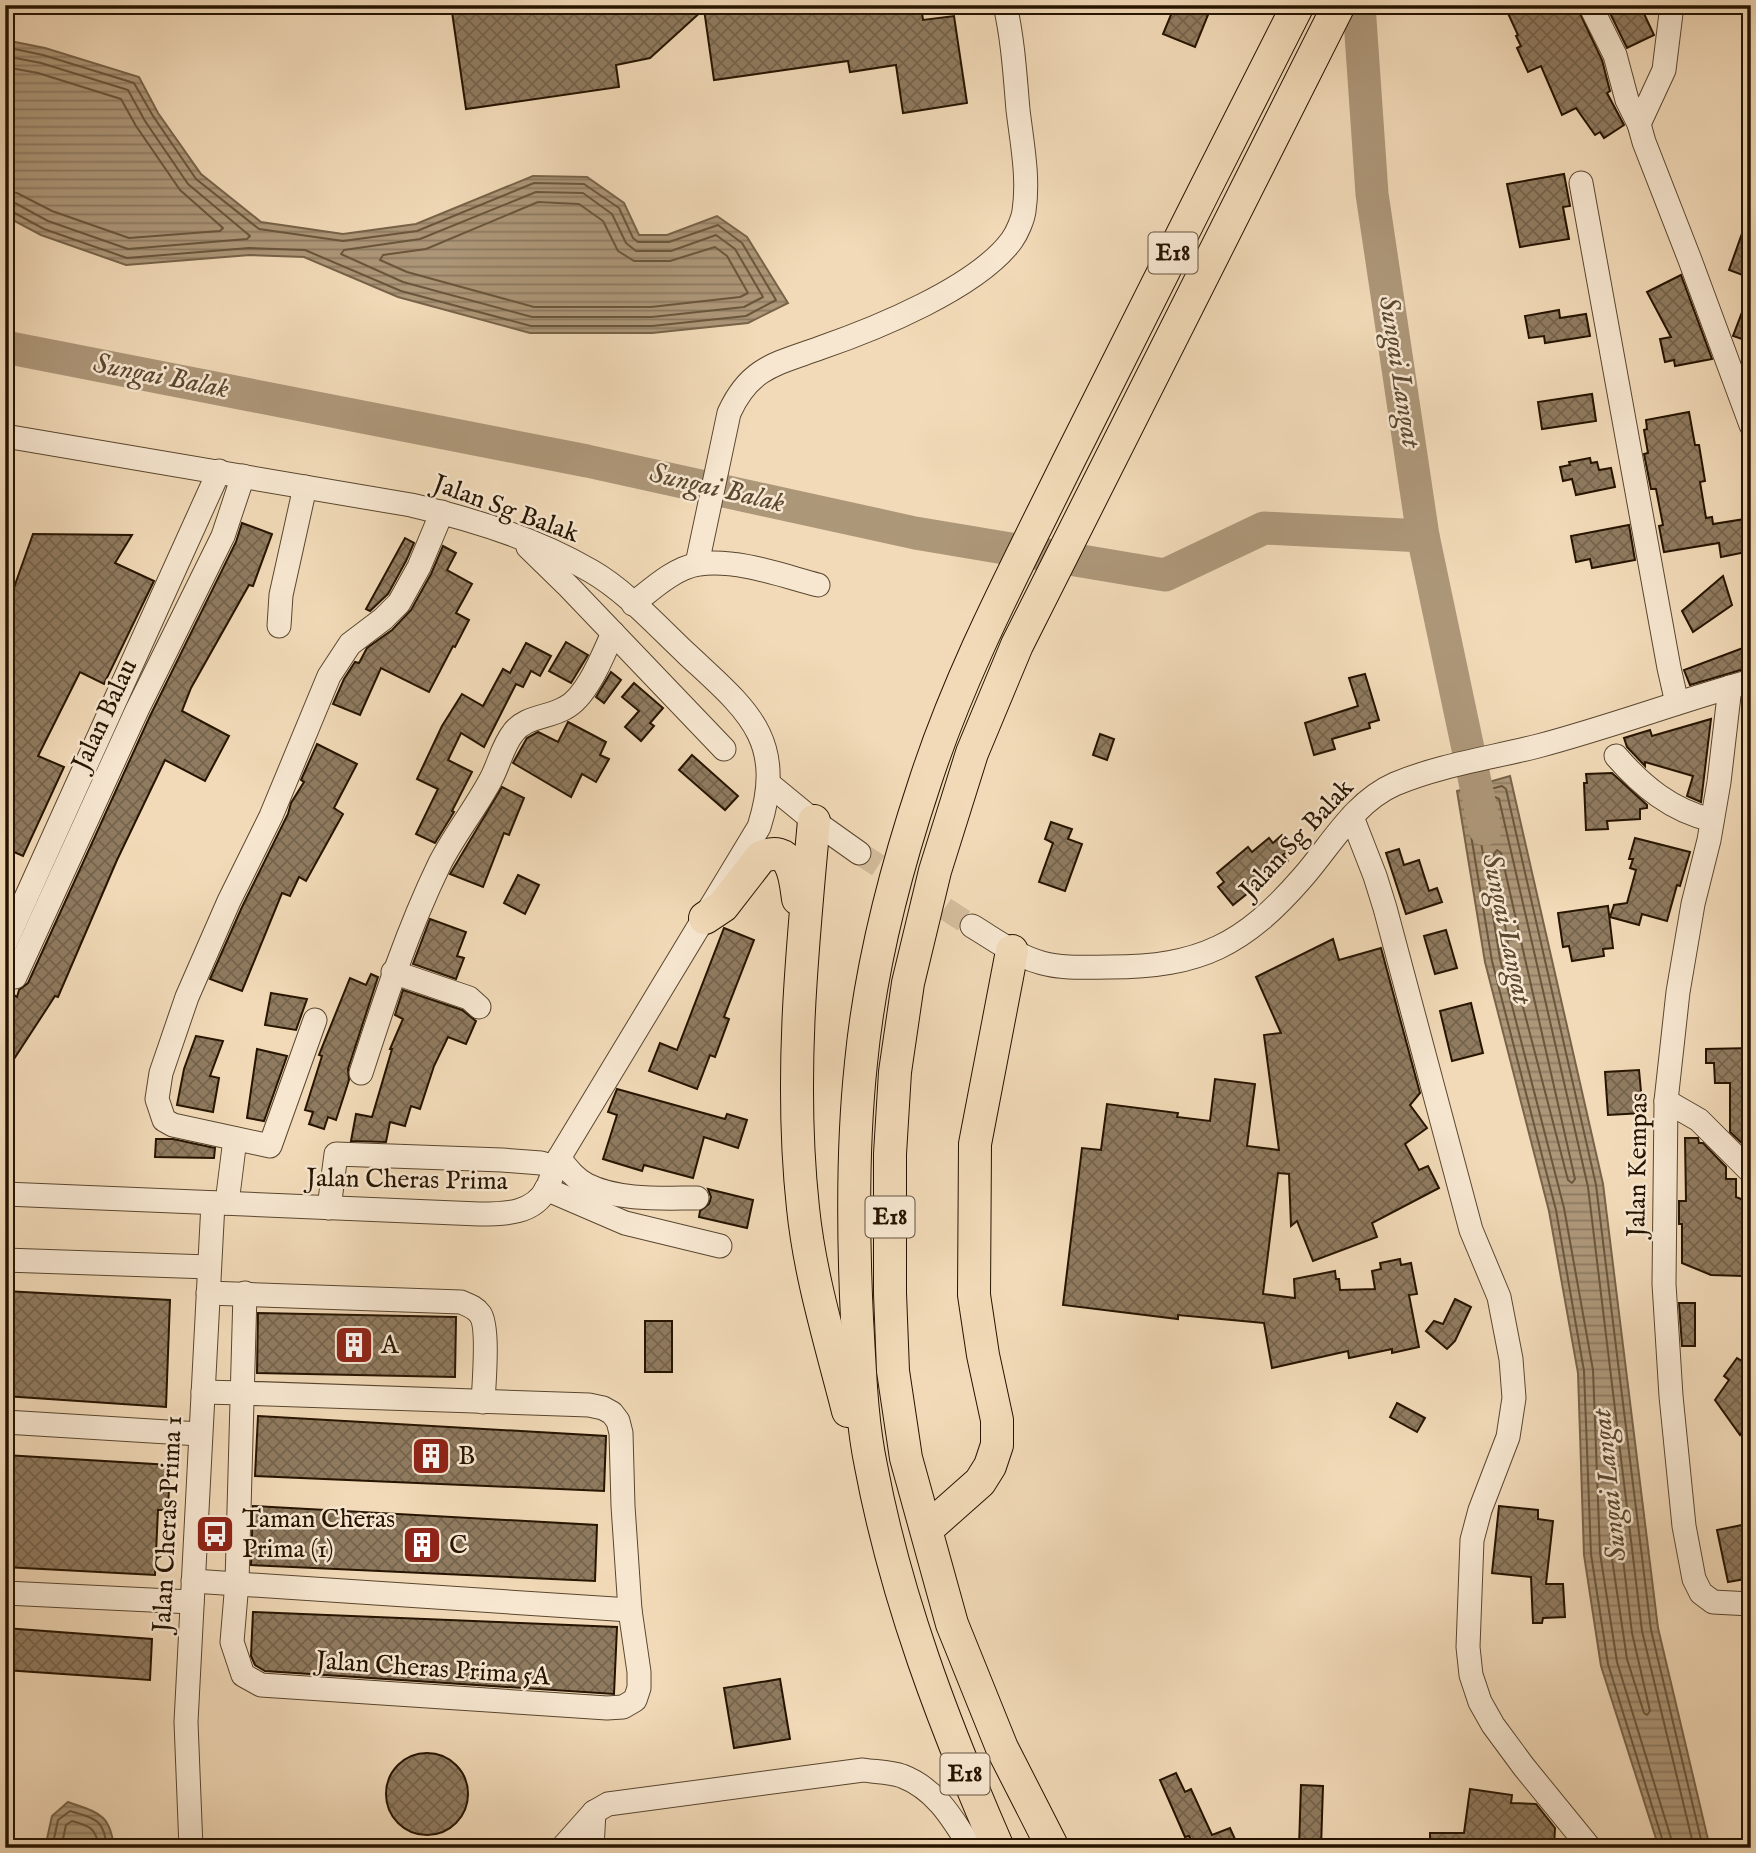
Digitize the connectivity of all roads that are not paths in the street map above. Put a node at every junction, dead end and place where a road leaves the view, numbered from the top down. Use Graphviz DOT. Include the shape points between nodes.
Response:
graph roads {
  1 [pos="1005,5"];
  2 [pos="1298,5"];
  3 [pos="1339,5"];
  4 [pos="1590,5"];
  5 [pos="1672,5"];
  6 [pos="1639,124"];
  7 [pos="1581,183"];
  8 [pos="1751,425"];
  9 [pos="5,436"];
  10 [pos="219,471"];
  11 [pos="243,476"];
  12 [pos="305,487"];
  13 [pos="442,512"];
  14 [pos="518,538"];
  15 [pos="697,564"];
  16 [pos="818,585"];
  17 [pos="633,604"];
  18 [pos="279,626"];
  19 [pos="612,632"];
  20 [pos="1740,684"];
  21 [pos="1677,703"];
  22 [pos="724,750"];
  23 [pos="1616,756"];
  24 [pos="769,784"];
  25 [pos="1352,817"];
  26 [pos="1712,820"];
  27 [pos="814,821"];
  28 [pos="759,827"];
  29 [pos="859,853"];
  30 [pos="705,918"];
  31 [pos="972,926"];
  32 [pos="804,932"];
  33 [pos="5,944"];
  34 [pos="1012,951"];
  35 [pos="393,972"];
  36 [pos="15,977"];
  37 [pos="479,1007"];
  38 [pos="315,1020"];
  39 [pos="361,1073"];
  40 [pos="1666,1101"];
  41 [pos="234,1144"];
  42 [pos="557,1162"];
  43 [pos="1751,1171"];
  44 [pos="332,1186"];
  45 [pos="546,1189"];
  46 [pos="5,1194"];
  47 [pos="223,1197"];
  48 [pos="697,1198"];
  49 [pos="720,1246"];
  50 [pos="5,1260"];
  51 [pos="209,1267"];
  52 [pos="208,1293"];
  53 [pos="245,1293"];
  54 [pos="203,1392"];
  55 [pos="243,1393"];
  56 [pos="484,1402"];
  57 [pos="5,1422"];
  58 [pos="200,1434"];
  59 [pos="869,1460"];
  60 [pos="927,1529"];
  61 [pos="237,1583"];
  62 [pos="192,1591"];
  63 [pos="5,1593"];
  64 [pos="1751,1604"];
  65 [pos="631,1610"];
  66 [pos="594,1812"];
  67 [pos="191,1848"];
  68 [pos="562,1848"];
  69 [pos="592,1848"];
  70 [pos="971,1848"];
  71 [pos="998,1848"];
  72 [pos="1053,1848"];
  73 [pos="1590,1848"];
  1 -- 15 [label="street" via="1026,178 1024,213 1013,239 986,267 955,287 864,333 777,364 754,376 738,392 729,412"];
  2 -- 59 [label="highway, E18" via="985,631 920,797 873,976 860,1077 855,1233"];
  3 -- 60 [label="highway, E18" via="1017,645 972,753 936,871 908,983 895,1072 890,1154 893,1371 906,1458"];
  4 -- 6 [label="street" via="1615,55"];
  5 -- 6 [label="street" via="1664,70"];
  6 -- 8 [label="street"];
  7 -- 21 [label="street"];
  9 -- 10 [label="street, Jalan Sg Balak"];
  10 -- 11 [label="street, Jalan Sg Balak"];
  10 -- 33 [label="street"];
  11 -- 12 [label="street, Jalan Sg Balak"];
  11 -- 36 [label="street, Jalan Balau" via="223,536"];
  12 -- 13 [label="street, Jalan Sg Balak"];
  12 -- 18 [label="street" via="281,595"];
  13 -- 14 [label="street, Jalan Sg Balak"];
  13 -- 41 [label="street" via="399,603 350,644 330,676 187,997 161,1073 157,1099 164,1120"];
  14 -- 17 [label="street, Jalan Sg Balak" via="593,572"];
  14 -- 19 [label="street"];
  15 -- 16 [label="street" via="737,565"];
  15 -- 17 [label="street" via="666,578"];
  17 -- 24 [label="street, Jalan Sg Balak" via="746,712 764,746"];
  19 -- 22 [label="street"];
  19 -- 35 [label="street" via="594,673 568,707 530,719 514,730 491,779 439,865"];
  20 -- 21 [label="street, Jalan Sg Balak"];
  20 -- 26 [label="street, Jalan Kempas"];
  21 -- 25 [label="street, Jalan Sg Balak" via="1540,745 1419,775 1380,792"];
  23 -- 26 [label="street" via="1636,779 1668,802 1688,815"];
  24 -- 27 [label="street"];
  24 -- 28 [label="street, Jalan Sg Balak"];
  25 -- 34 [label="street, Jalan Sg Balak" via="1263,919 1199,957 1139,967 1070,967 1042,963"];
  25 -- 73 [label="street" via="1385,908 1471,1230 1499,1297 1511,1359 1514,1398 1508,1437 1472,1540 1471,1675 1493,1725"];
  26 -- 40 [label="street, Jalan Kempas" via="1678,992"];
  27 -- 28 [label="street" via="784,815"];
  27 -- 29 [label="street"];
  27 -- 32 [label="highway"];
  28 -- 30 [label="street, Jalan Cheras Prima"];
  30 -- 32 [label="highway" via="723,906 761,857 769,854 787,859 793,867"];
  30 -- 42 [label="street, Jalan Cheras Prima"];
  31 -- 34 [label="street, Jalan Sg Balak"];
  32 -- 59 [label="highway" via="795,1059 803,1211 847,1406"];
  34 -- 60 [label="highway" via="975,1144 974,1294 998,1420 996,1445 979,1482"];
  35 -- 37 [label="street" via="469,998"];
  35 -- 39 [label="street"];
  38 -- 41 [label="street" via="270,1146"];
  40 -- 43 [label="street" via="1699,1121"];
  40 -- 64 [label="street, Jalan Kempas" via="1664,1284 1684,1526 1701,1593 1713,1601"];
  41 -- 47 [label="street, Jalan Cheras Prima 1"];
  42 -- 44 [label="street" via="336,1154"];
  42 -- 45 [label="street, Jalan Cheras Prima"];
  42 -- 48 [label="street" via="603,1191"];
  44 -- 45 [label="street, Jalan Cheras Prima" via="507,1214 532,1206"];
  44 -- 47 [label="street, Jalan Cheras Prima"];
  45 -- 49 [label="street" via="625,1223"];
  46 -- 47 [label="street, Jalan Cheras Prima"];
  47 -- 51 [label="street, Jalan Cheras Prima 1"];
  50 -- 51 [label="street"];
  51 -- 52 [label="street, Jalan Cheras Prima 1"];
  52 -- 53 [label="street"];
  52 -- 54 [label="street, Jalan Cheras Prima 1"];
  53 -- 55 [label="street"];
  53 -- 56 [label="street" via="472,1306 481,1314 484,1326"];
  54 -- 55 [label="street"];
  54 -- 58 [label="street, Jalan Cheras Prima 1"];
  55 -- 56 [label="street"];
  55 -- 61 [label="street"];
  56 -- 65 [label="street" via="589,1405 603,1408 618,1421"];
  57 -- 58 [label="street"];
  58 -- 62 [label="street, Jalan Cheras Prima 1"];
  59 -- 71 [label="highway, E18" via="914,1636"];
  60 -- 72 [label="highway, E18" via="952,1625 1002,1748"];
  61 -- 62 [label="street"];
  61 -- 65 [label="street"];
  61 -- 65 [label="street, Jalan Cheras Prima 5A" via="232,1642 243,1675 261,1685 623,1707 635,1700 639,1688"];
  62 -- 63 [label="street"];
  62 -- 67 [label="street, Jalan Cheras Prima 1" via="186,1722"];
  66 -- 68 [label="street"];
  66 -- 69 [label="street"];
  66 -- 70 [label="street" via="627,1799 863,1770 901,1776 939,1799"];
}
